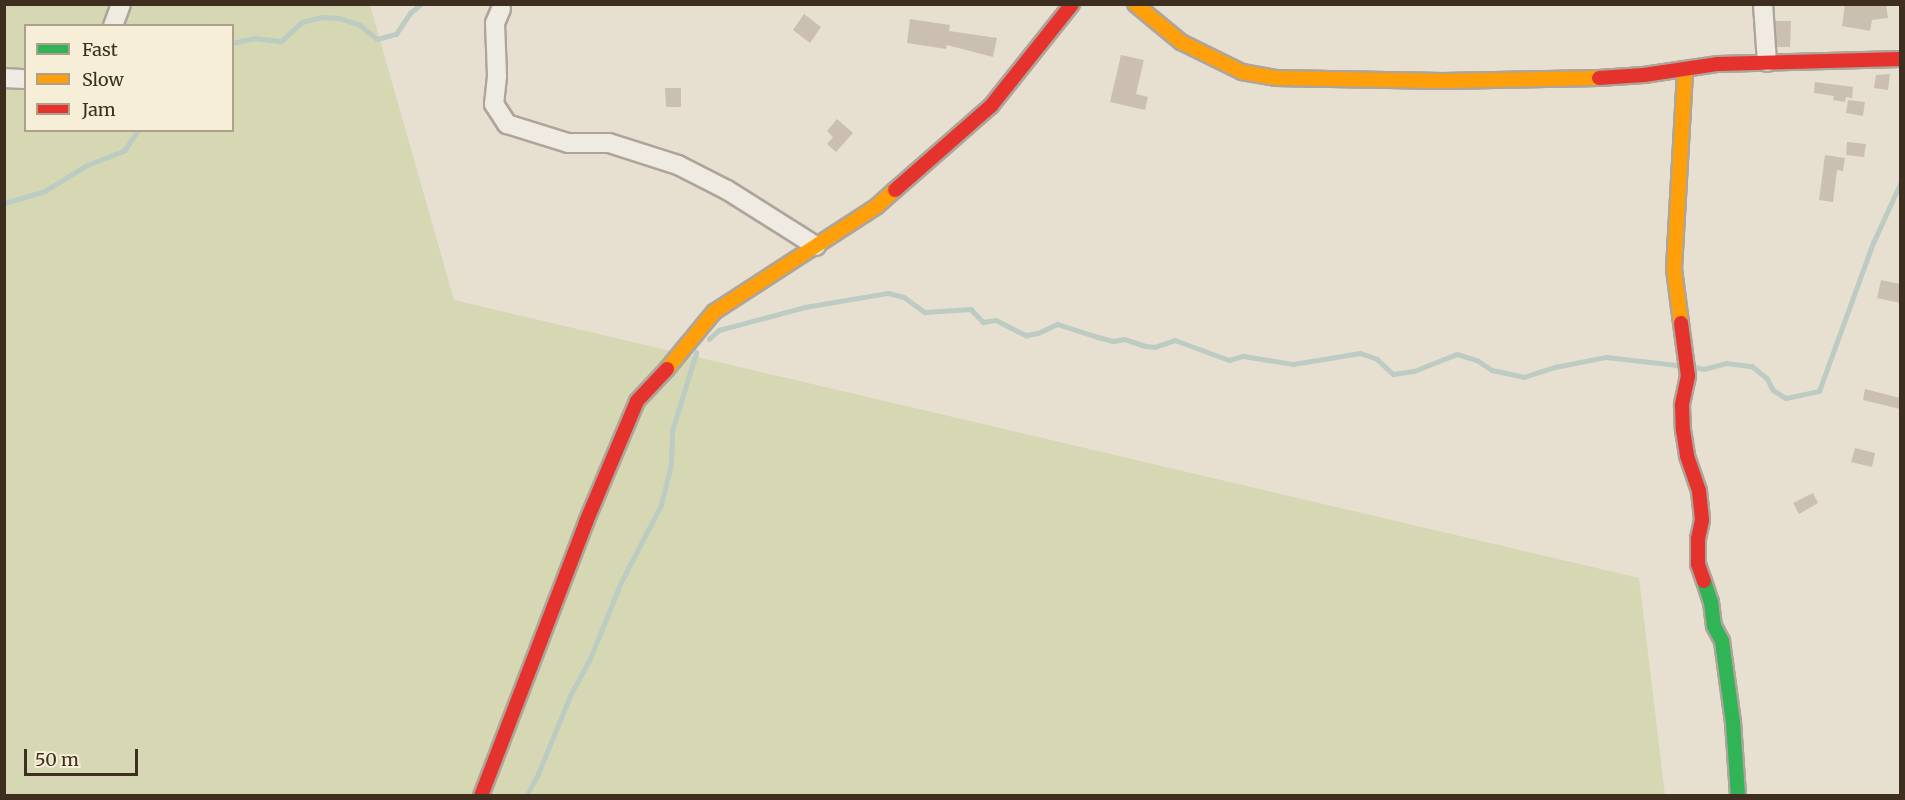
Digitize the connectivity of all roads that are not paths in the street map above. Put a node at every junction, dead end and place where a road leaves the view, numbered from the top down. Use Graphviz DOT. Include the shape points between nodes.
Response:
graph roads {
  1 [pos="121,4"];
  2 [pos="1072,4"];
  3 [pos="1135,4"];
  4 [pos="1763,4"];
  5 [pos="501,9"];
  6 [pos="114,24"];
  7 [pos="1900,59"];
  8 [pos="1767,62"];
  9 [pos="1684,71"];
  10 [pos="4,78"];
  11 [pos="24,79"];
  12 [pos="816,246"];
  13 [pos="481,795"];
  14 [pos="1738,795"];
  1 -- 6 [label="street"];
  2 -- 12 [label="street" via="992,106 877,206"];
  3 -- 9 [label="street" via="1189,46 1242,72 1275,78 1567,80"];
  4 -- 8 [label="street"];
  5 -- 12 [label="street" via="495,23 494,104 507,124 568,143 609,143 678,165 727,190"];
  7 -- 8 [label="street"];
  8 -- 9 [label="street" via="1718,64"];
  9 -- 14 [label="street" via="1674,269 1689,376 1682,405 1683,430 1699,491 1702,520 1698,564 1711,602 1714,626 1722,641"];
  10 -- 11 [label="street"];
  12 -- 13 [label="street" via="714,312 692,343 637,401"];
}
